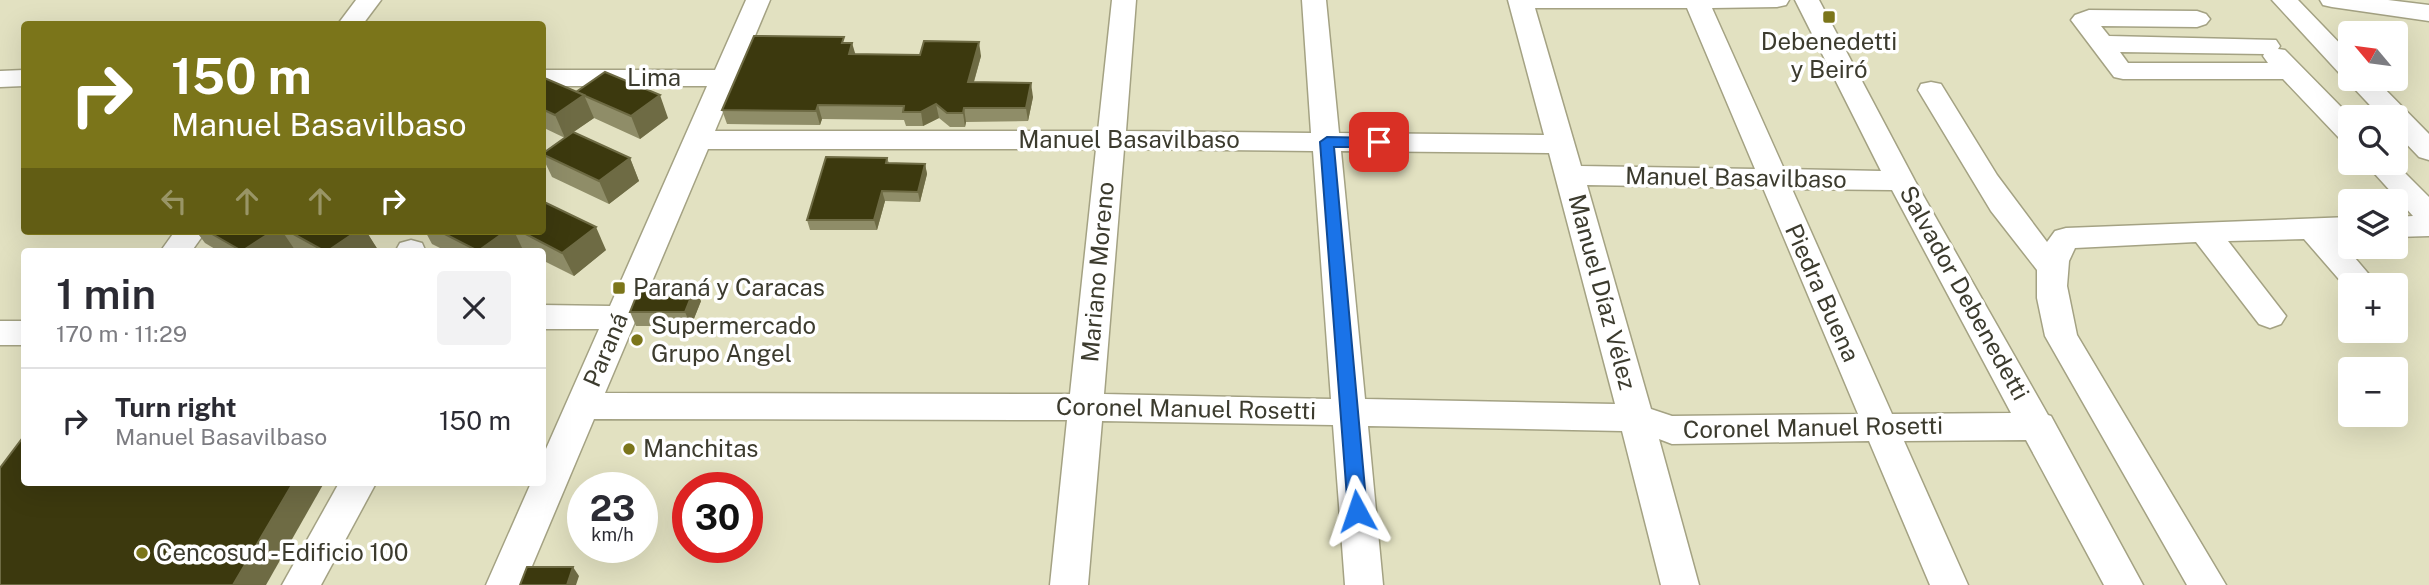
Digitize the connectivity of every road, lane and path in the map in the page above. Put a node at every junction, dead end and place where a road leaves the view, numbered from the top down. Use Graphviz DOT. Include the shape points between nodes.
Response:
graph roads {
  1 [pos="369,0"];
  2 [pos="758,0"];
  3 [pos="1124,0"];
  4 [pos="1314,0"];
  5 [pos="1520,0"];
  6 [pos="1696,0"];
  7 [pos="1777,0"];
  8 [pos="1807,0"];
  9 [pos="2284,0"];
  10 [pos="2332,0"];
  11 [pos="2429,13"];
  12 [pos="2197,19"];
  13 [pos="352,21"];
  14 [pos="2101,44"];
  15 [pos="2338,56"];
  16 [pos="2291,71"];
  17 [pos="21,78"];
  18 [pos="546,78"];
  19 [pos="724,78"];
  20 [pos="0,79"];
  21 [pos="1931,90"];
  22 [pos="2372,91"];
  23 [pos="2338,120"];
  24 [pos="1111,140"];
  25 [pos="697,141"];
  26 [pos="1327,142"];
  27 [pos="1560,144"];
  28 [pos="2429,151"];
  29 [pos="1570,175"];
  30 [pos="2391,175"];
  31 [pos="1773,179"];
  32 [pos="1902,181"];
  33 [pos="2429,215"];
  34 [pos="2429,226"];
  35 [pos="2338,227"];
  36 [pos="2408,227"];
  37 [pos="2312,228"];
  38 [pos="2204,231"];
  39 [pos="2052,267"];
  40 [pos="2351,273"];
  41 [pos="0,316"];
  42 [pos="21,316"];
  43 [pos="2270,316"];
  44 [pos="546,317"];
  45 [pos="621,318"];
  46 [pos="0,333"];
  47 [pos="21,333"];
  48 [pos="582,406"];
  49 [pos="1085,407"];
  50 [pos="1349,412"];
  51 [pos="1637,418"];
  52 [pos="2039,426"];
  53 [pos="1881,428"];
  54 [pos="356,486"];
  55 [pos="301,585"];
  56 [pos="505,585"];
  57 [pos="1069,585"];
  58 [pos="1364,585"];
  59 [pos="1680,585"];
  60 [pos="1949,585"];
  61 [pos="2124,585"];
  62 [pos="2207,585"];
  1 -- 13 [label="street"];
  2 -- 19 [label="street, Paraná"];
  3 -- 24 [label="street, Mariano Moreno"];
  4 -- 26 [label="street"];
  5 -- 6 [label="street"];
  5 -- 27 [label="street, Manuel Díaz Vélez"];
  6 -- 7 [label="street"];
  6 -- 31 [label="street, Piedra Buena"];
  8 -- 32 [label="street, Salvador Debenedetti"];
  9 -- 15 [label="street"];
  10 -- 11 [label="street"];
  12 -- 14 [label="street" via="2085,18"];
  14 -- 16 [label="street" via="2123,71"];
  14 -- 16 [label="street" via="2259,36"];
  16 -- 23 [label="street"];
  17 -- 20 [label="street"];
  18 -- 19 [label="street, Lima"];
  19 -- 25 [label="street, Paraná"];
  21 -- 39 [label="street" via="2000,203"];
  22 -- 28 [label="street"];
  24 -- 25 [label="street, Manuel Basavilbaso"];
  24 -- 26 [label="street, Manuel Basavilbaso"];
  24 -- 49 [label="street, Mariano Moreno"];
  25 -- 45 [label="street, Paraná"];
  26 -- 27 [label="street, Manuel Basavilbaso"];
  26 -- 50 [label="street"];
  27 -- 29 [label="street, Manuel Díaz Vélez"];
  29 -- 31 [label="street, Manuel Basavilbaso"];
  29 -- 51 [label="street, Manuel Díaz Vélez"];
  30 -- 33 [label="street"];
  31 -- 32 [label="street, Manuel Basavilbaso"];
  31 -- 53 [label="street, Piedra Buena"];
  32 -- 52 [label="street, Salvador Debenedetti"];
  34 -- 36 [label="street"];
  35 -- 37 [label="street"];
  37 -- 38 [label="street"];
  37 -- 40 [label="street"];
  38 -- 39 [label="street" via="2066,238 2056,250"];
  38 -- 43 [label="street"];
  39 -- 62 [label="street" via="2050,293 2061,336"];
  41 -- 42 [label="street"];
  44 -- 45 [label="street"];
  45 -- 48 [label="street, Paraná"];
  46 -- 47 [label="street"];
  48 -- 49 [label="street, Coronel Manuel Rosetti"];
  48 -- 56 [label="street, Paraná"];
  49 -- 50 [label="street, Coronel Manuel Rosetti"];
  49 -- 57 [label="street, Mariano Moreno"];
  50 -- 51 [label="street, Coronel Manuel Rosetti"];
  50 -- 58 [label="street"];
  51 -- 53 [label="street, Coronel Manuel Rosetti" via="1672,430"];
  51 -- 59 [label="street, Manuel Díaz Vélez"];
  52 -- 53 [label="street, Coronel Manuel Rosetti"];
  52 -- 61 [label="street, Salvador Debenedetti"];
  53 -- 60 [label="street, Piedra Buena"];
  54 -- 55 [label="street"];
}
